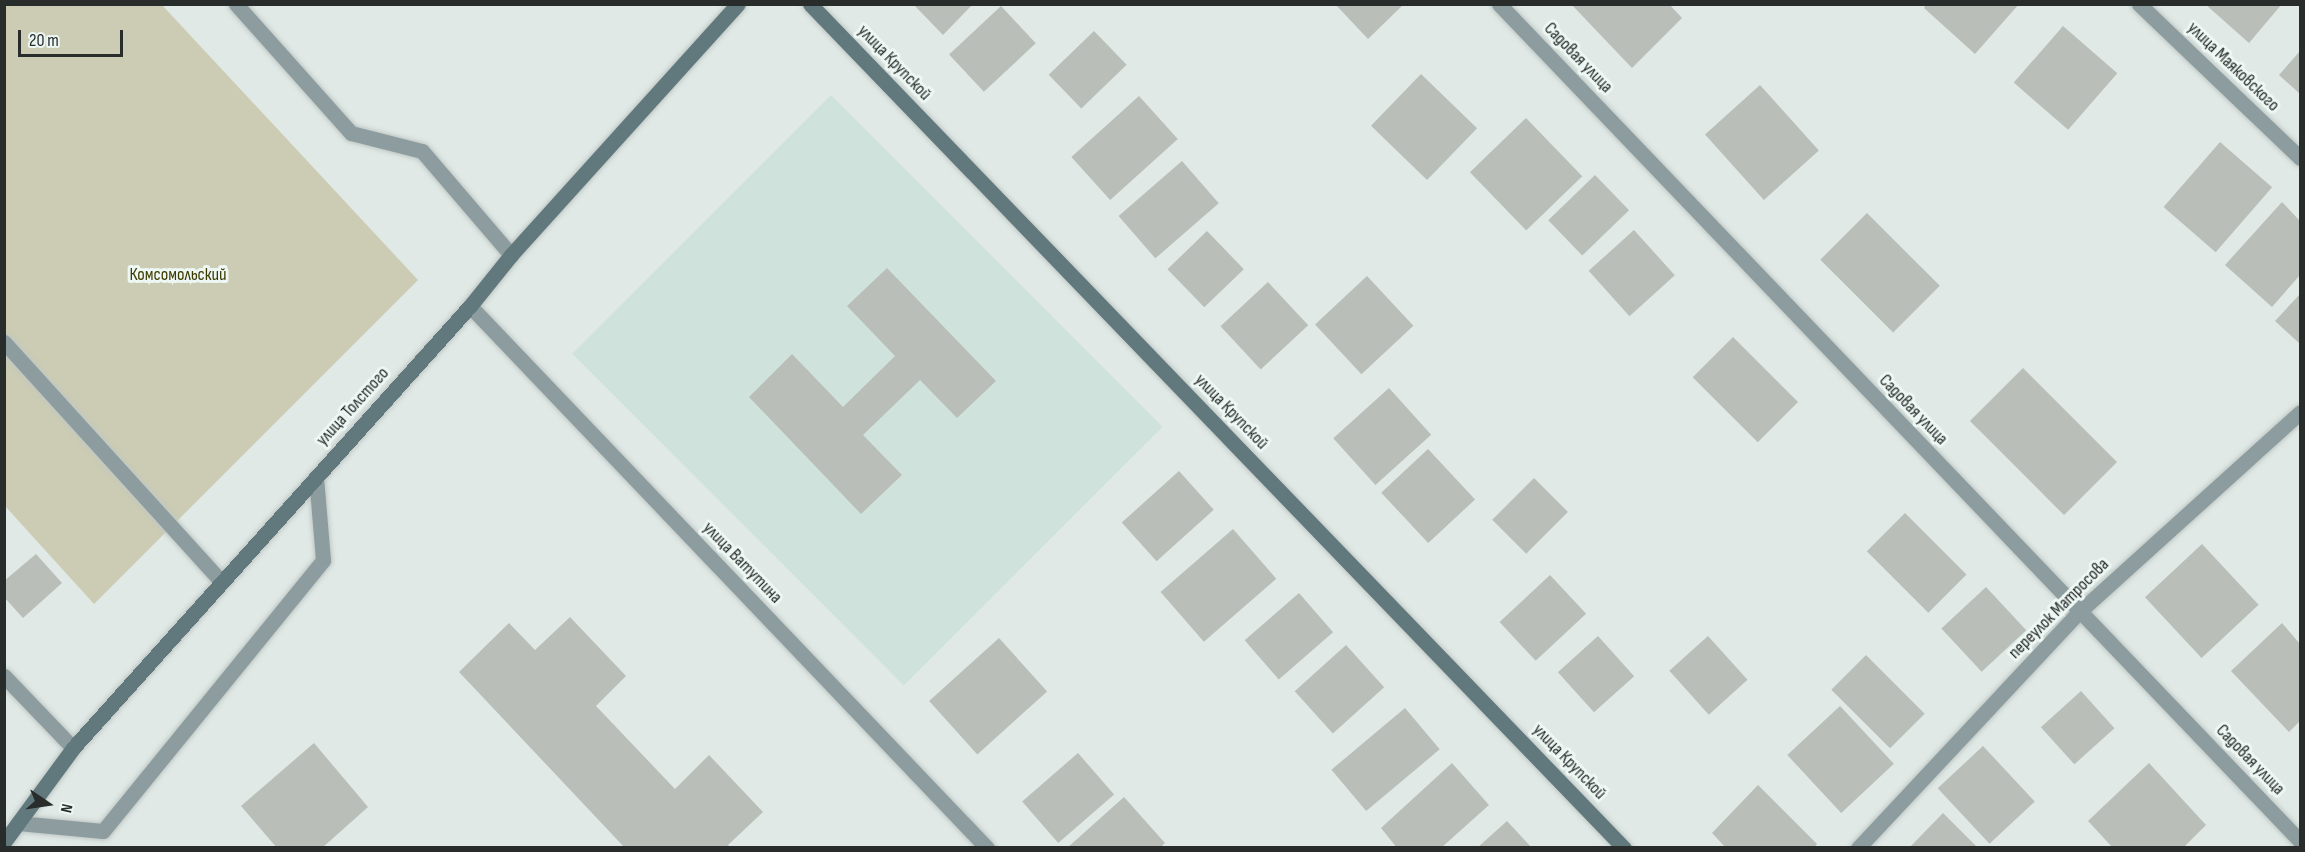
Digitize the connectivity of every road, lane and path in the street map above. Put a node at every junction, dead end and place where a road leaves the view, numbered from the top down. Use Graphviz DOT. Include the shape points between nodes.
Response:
graph roads {
  1 [pos="236,4"];
  2 [pos="738,4"];
  3 [pos="810,4"];
  4 [pos="1499,4"];
  5 [pos="2139,4"];
  6 [pos="2301,158"];
  7 [pos="511,255"];
  8 [pos="470,306"];
  9 [pos="4,342"];
  10 [pos="2301,412"];
  11 [pos="316,477"];
  12 [pos="222,582"];
  13 [pos="2079,612"];
  14 [pos="4,676"];
  15 [pos="73,748"];
  16 [pos="18,824"];
  17 [pos="2301,841"];
  18 [pos="4,842"];
  19 [pos="987,848"];
  20 [pos="1624,848"];
  21 [pos="1858,848"];
  1 -- 7 [label="street" via="351,133 422,151"];
  2 -- 7 [label="main road, улица Толстого"];
  3 -- 20 [label="main road, улица Крупской"];
  4 -- 13 [label="street, Садовая улица"];
  5 -- 6 [label="street, улица Маяковского"];
  7 -- 8 [label="main road, улица Толстого"];
  8 -- 11 [label="main road, улица Толстого"];
  8 -- 19 [label="street, улица Ватутина"];
  9 -- 12 [label="street"];
  10 -- 13 [label="street, переулок Матросова"];
  11 -- 12 [label="main road, улица Толстого"];
  11 -- 16 [label="street" via="322,560 103,831"];
  12 -- 15 [label="main road, улица Толстого"];
  13 -- 17 [label="street, Садовая улица"];
  13 -- 21 [label="street, переулок Матросова"];
  14 -- 15 [label="street"];
  15 -- 16 [label="main road, улица Толстого"];
  16 -- 18 [label="main road, улица Толстого"];
}
